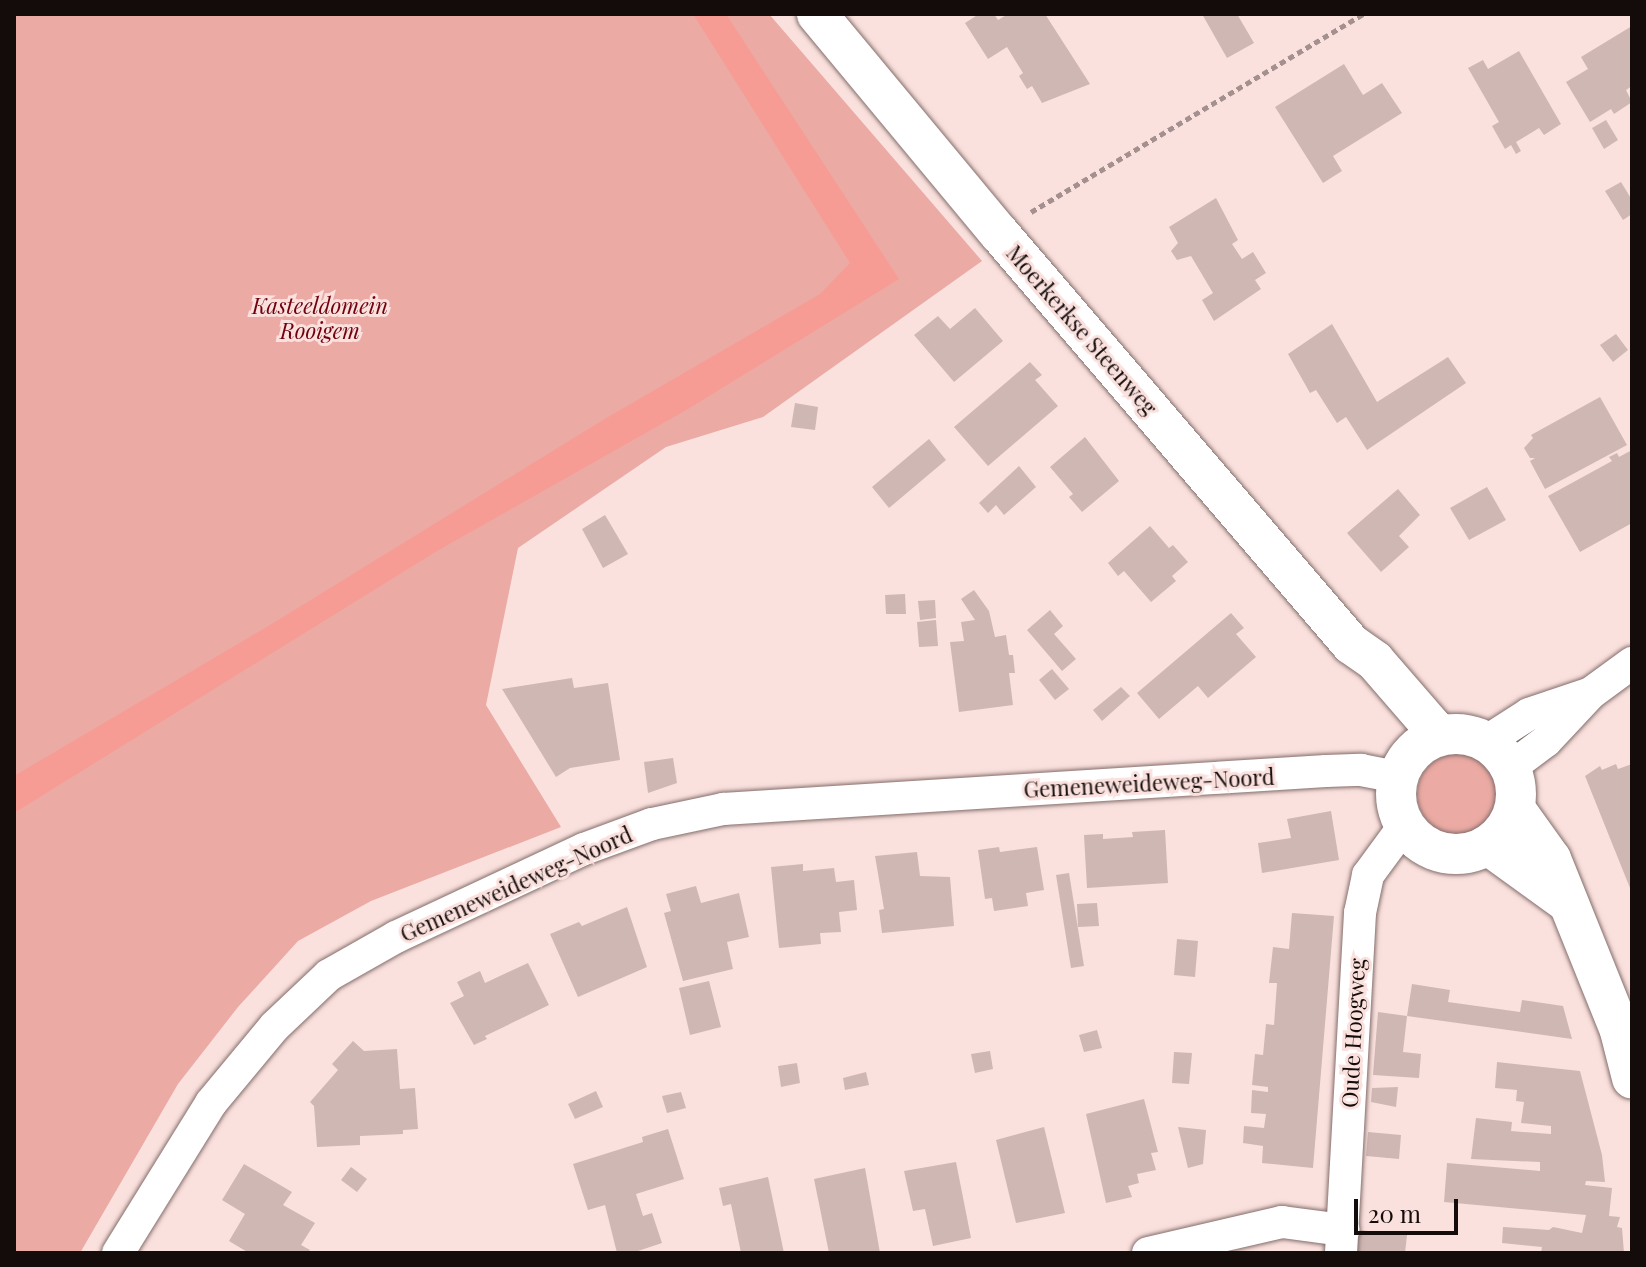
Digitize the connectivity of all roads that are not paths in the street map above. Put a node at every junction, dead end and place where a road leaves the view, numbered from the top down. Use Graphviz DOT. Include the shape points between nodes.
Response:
graph roads {
  1 [pos="817,14"];
  2 [pos="1632,663"];
  3 [pos="1499,754"];
  4 [pos="1415,755"];
  5 [pos="1516,810"];
  6 [pos="1404,826"];
  7 [pos="1488,845"];
  8 [pos="1568,903"];
  9 [pos="1632,1078"];
  10 [pos="1342,1242"];
  11 [pos="118,1253"];
  12 [pos="1148,1253"];
  1 -- 4 [label="street, Moerkerkse Steenweg" via="1351,644 1375,661 1433,728"];
  2 -- 3 [label="street" via="1591,693 1546,741"];
  3 -- 4 [label="street" via="1467,734"];
  3 -- 5 [label="street" via="1518,793"];
  4 -- 6 [label="street" via="1394,806"];
  4 -- 11 [label="street, Gemeneweideweg-Noord" via="1361,770 723,809 652,824 584,849 396,937 329,975 275,1026 211,1103"];
  5 -- 7 [label="street"];
  5 -- 8 [label="street" via="1551,859"];
  6 -- 7 [label="street" via="1430,849 1462,854"];
  6 -- 10 [label="street, Oude Hoogweg" via="1368,875 1360,913"];
  7 -- 8 [label="street"];
  8 -- 9 [label="street" via="1615,1019"];
  10 -- 12 [label="street" via="1282,1222"];
}
